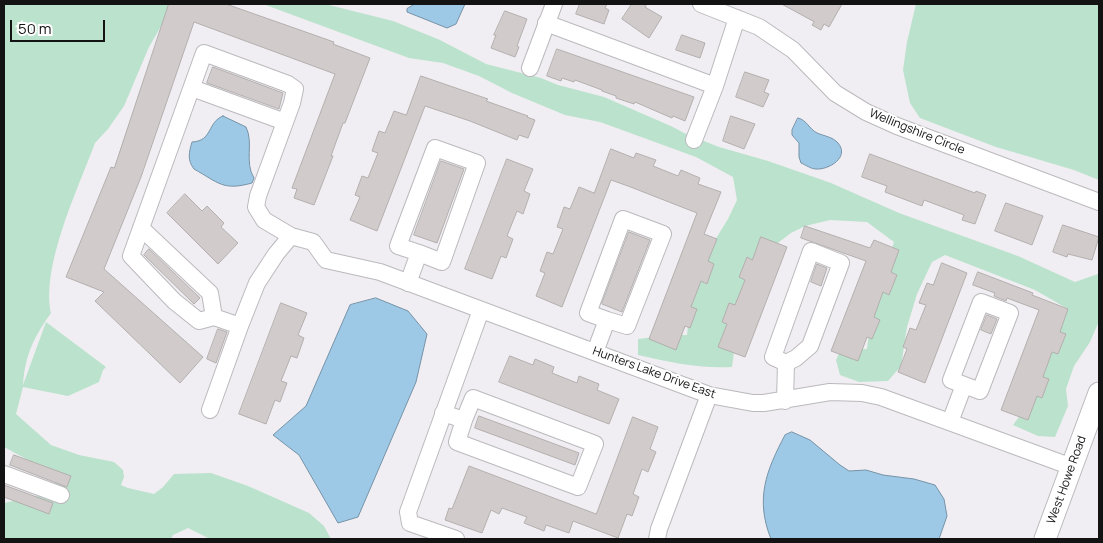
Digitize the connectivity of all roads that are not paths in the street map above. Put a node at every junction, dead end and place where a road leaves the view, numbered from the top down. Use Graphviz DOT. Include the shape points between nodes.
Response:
graph roads {
  1 [pos="554,4"];
  2 [pos="701,4"];
  3 [pos="737,18"];
  4 [pos="546,23"];
  5 [pos="530,68"];
  6 [pos="715,86"];
  7 [pos="192,88"];
  8 [pos="285,122"];
  9 [pos="694,140"];
  10 [pos="1099,202"];
  11 [pos="141,228"];
  12 [pos="291,236"];
  13 [pos="420,254"];
  14 [pos="408,283"];
  15 [pos="481,310"];
  16 [pos="214,317"];
  17 [pos="607,320"];
  18 [pos="240,326"];
  19 [pos="595,352"];
  20 [pos="786,363"];
  21 [pos="964,385"];
  22 [pos="1099,393"];
  23 [pos="709,395"];
  24 [pos="785,401"];
  25 [pos="210,410"];
  26 [pos="444,413"];
  27 [pos="464,420"];
  28 [pos="950,422"];
  29 [pos="1072,467"];
  30 [pos="4,474"];
  31 [pos="61,496"];
  32 [pos="456,539"];
  33 [pos="657,539"];
  34 [pos="1045,539"];
  1 -- 4 [label="street"];
  2 -- 3 [label="street, Wellingshire Circle"];
  3 -- 6 [label="street"];
  3 -- 10 [label="street, Wellingshire Circle" via="759,27 793,50 835,93 866,112"];
  4 -- 5 [label="street"];
  4 -- 6 [label="street"];
  6 -- 9 [label="street"];
  7 -- 8 [label="street"];
  7 -- 8 [label="street" via="204,53 295,89"];
  7 -- 11 [label="street"];
  8 -- 12 [label="street" via="256,208 264,220"];
  11 -- 16 [label="street" via="210,293"];
  11 -- 16 [label="street" via="131,256 174,301 199,321"];
  12 -- 14 [label="street, Hunters Lake Drive East" via="313,242 326,260 380,272"];
  12 -- 18 [label="street" via="257,283"];
  13 -- 13 [label="street" via="398,246 435,148 477,163 442,262"];
  13 -- 14 [label="street"];
  14 -- 15 [label="street, Hunters Lake Drive East"];
  15 -- 19 [label="street, Hunters Lake Drive East"];
  15 -- 26 [label="street"];
  16 -- 18 [label="street"];
  17 -- 17 [label="street" via="588,313 623,219 663,234 626,326"];
  17 -- 19 [label="street"];
  18 -- 25 [label="street"];
  19 -- 23 [label="street, Hunters Lake Drive East"];
  20 -- 20 [label="street" via="773,357 811,250 841,263 810,346"];
  20 -- 24 [label="street"];
  21 -- 21 [label="street" via="951,380 981,302 1010,312 980,391"];
  21 -- 28 [label="street"];
  22 -- 29 [label="main road, West Howe Road"];
  23 -- 24 [label="street, Hunters Lake Drive East" via="753,403"];
  23 -- 33 [label="street"];
  24 -- 28 [label="street, Hunters Lake Drive East" via="825,393 862,393"];
  26 -- 27 [label="street"];
  26 -- 32 [label="street" via="408,512 410,523"];
  27 -- 27 [label="street" via="473,398 595,444 578,487 457,442"];
  28 -- 29 [label="street, Hunters Lake Drive East"];
  29 -- 34 [label="main road, West Howe Road"];
  30 -- 31 [label="street"];
}
